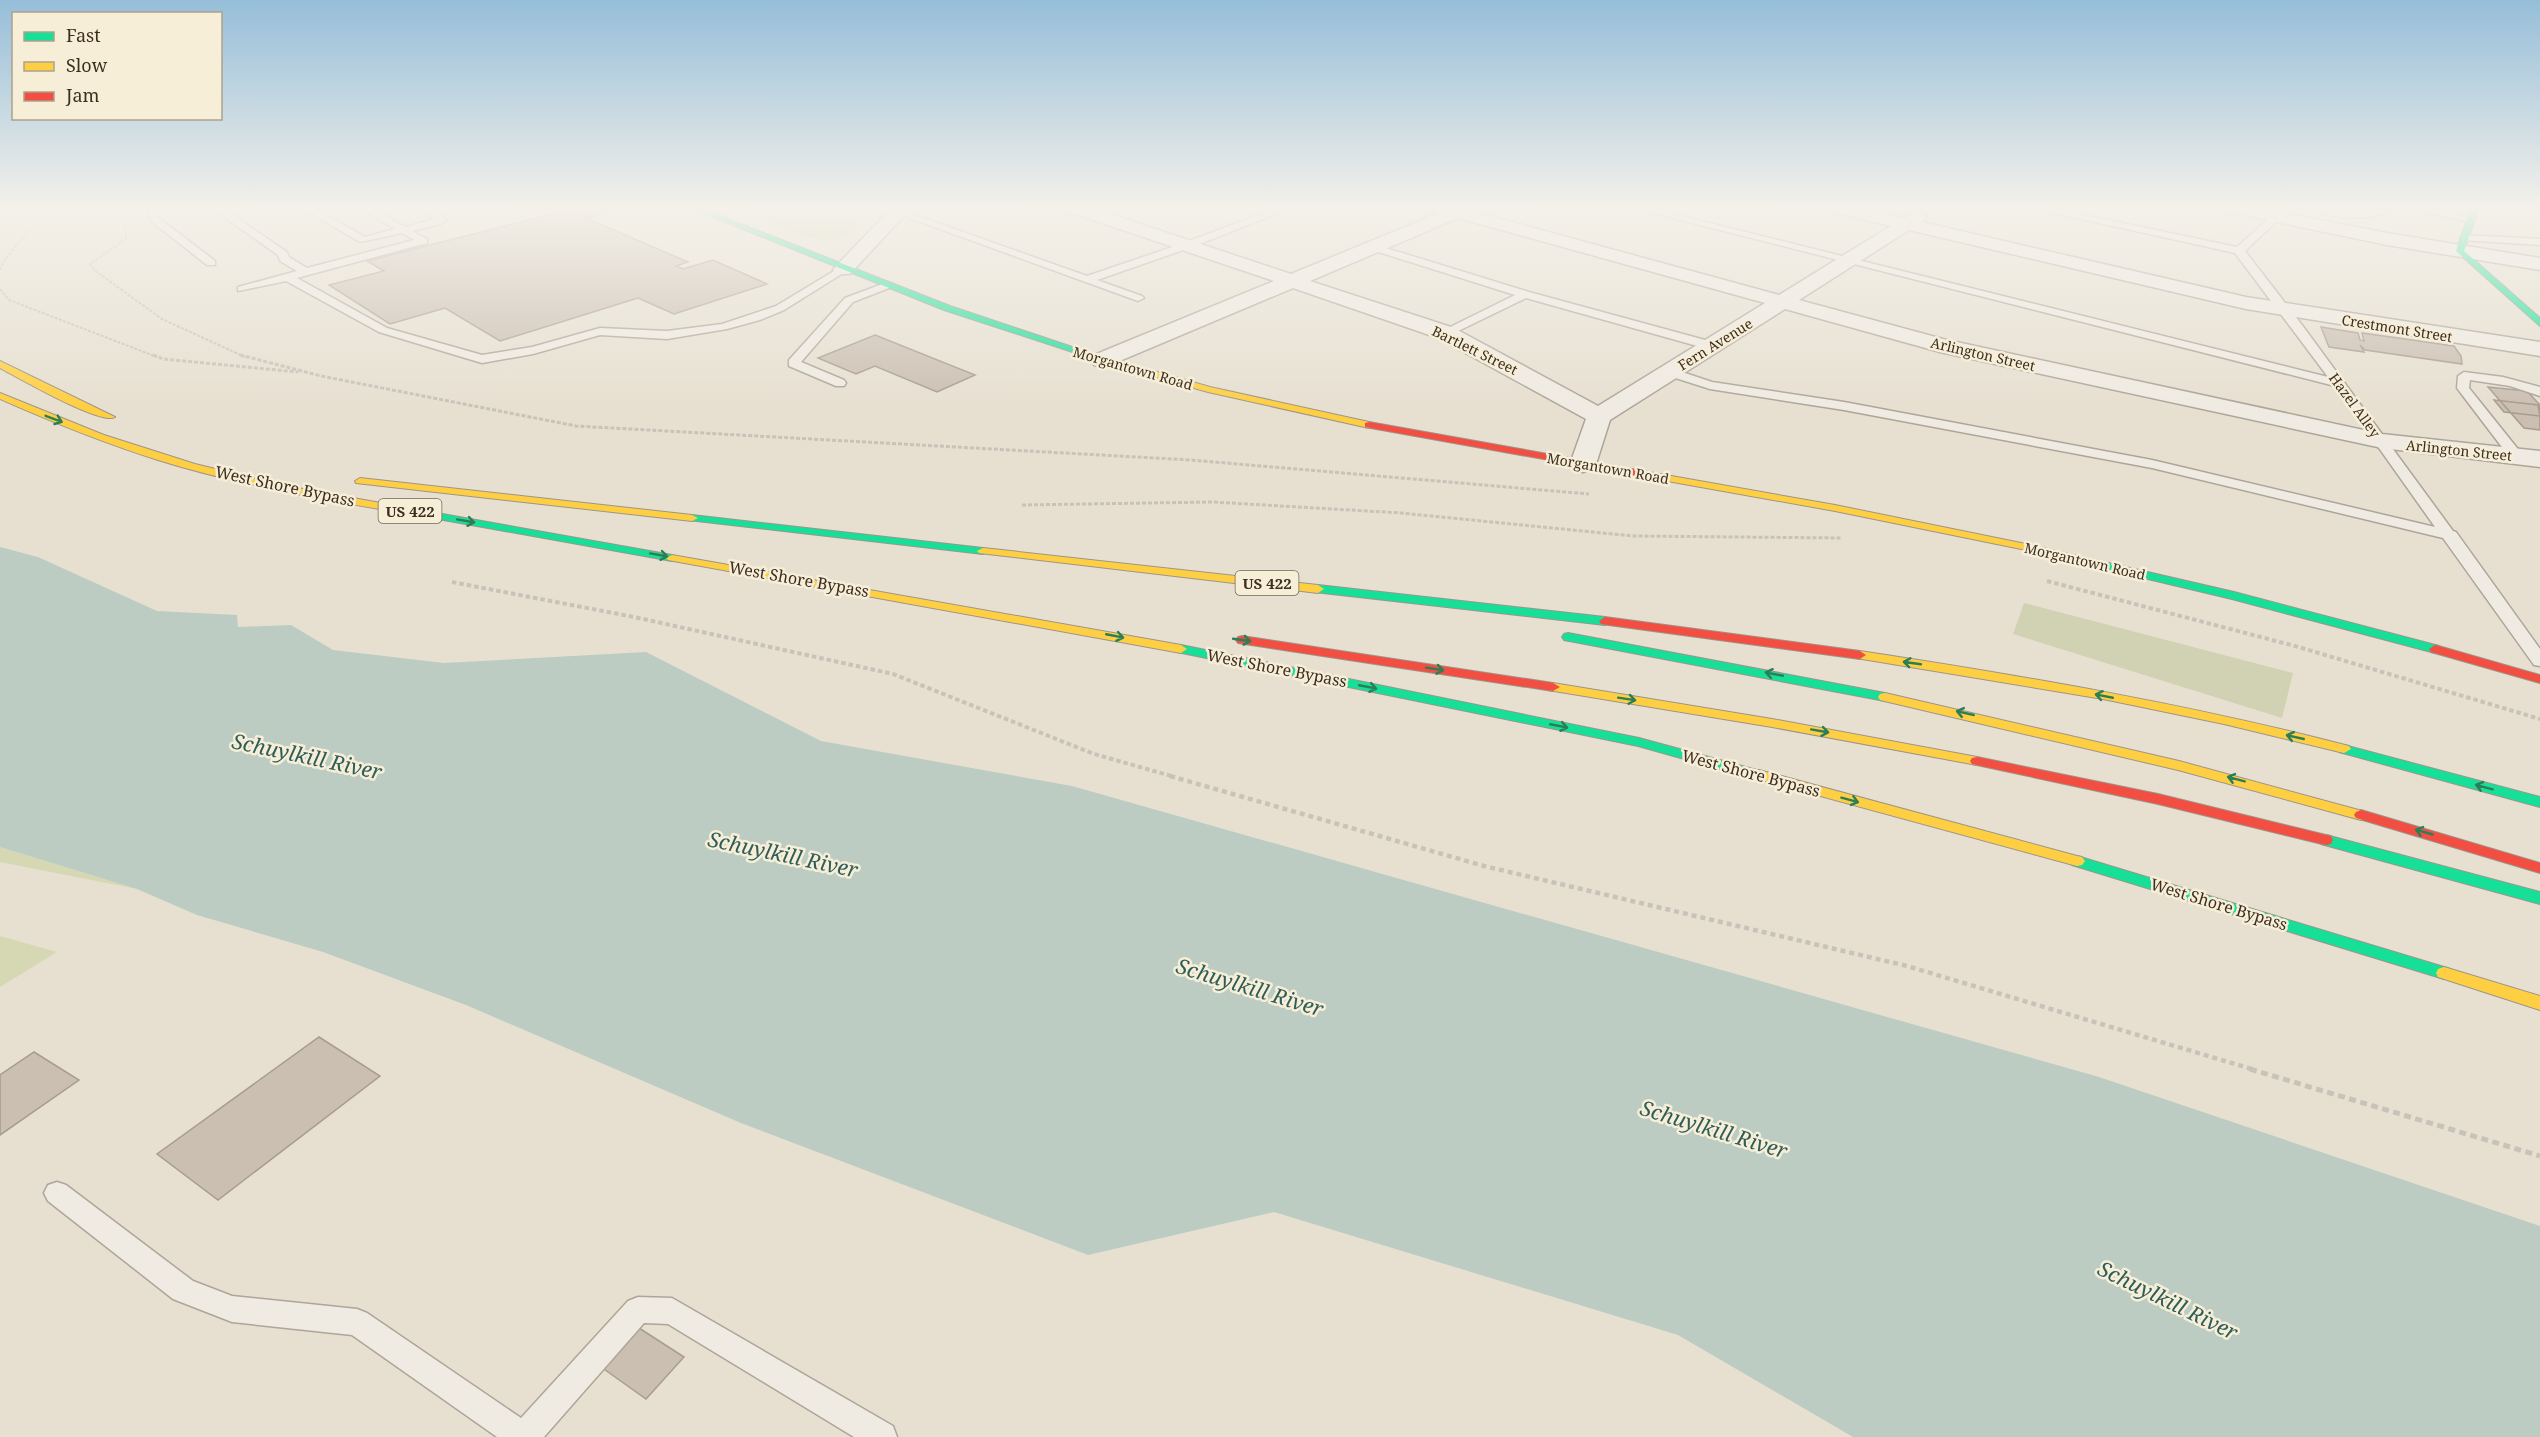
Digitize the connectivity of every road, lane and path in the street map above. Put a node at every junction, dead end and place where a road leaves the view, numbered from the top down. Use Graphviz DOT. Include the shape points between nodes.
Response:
graph roads {
  1 [pos="100,274"];
  2 [pos="299,274"];
  3 [pos="836,274"];
  4 [pos="854,274"];
  5 [pos="1075,274"];
  6 [pos="1103,274"];
  7 [pos="1276,274"];
  8 [pos="1308,274"];
  9 [pos="1461,274"];
  10 [pos="1683,274"];
  11 [pos="1827,274"];
  12 [pos="1900,274"];
  13 [pos="2126,274"];
  14 [pos="2257,274"];
  15 [pos="2492,274"];
  16 [pos="288,277"];
  17 [pos="1088,279"];
  18 [pos="1294,280"];
  19 [pos="885,286"];
  20 [pos="0,289"];
  21 [pos="242,290"];
  22 [pos="1525,294"];
  23 [pos="1138,298"];
  24 [pos="1782,302"];
  25 [pos="2284,310"];
  26 [pos="2538,319"];
  27 [pos="1446,333"];
  28 [pos="1712,346"];
  29 [pos="2540,349"];
  30 [pos="1102,360"];
  31 [pos="0,364"];
  32 [pos="1670,372"];
  33 [pos="313,374"];
  34 [pos="840,383"];
  35 [pos="2340,384"];
  36 [pos="2540,392"];
  37 [pos="0,396"];
  38 [pos="1599,416"];
  39 [pos="125,423"];
  40 [pos="2382,441"];
  41 [pos="2516,456"];
  42 [pos="2540,459"];
  43 [pos="1583,464"];
  44 [pos="347,478"];
  45 [pos="1599,495"];
  46 [pos="1022,505"];
  47 [pos="1824,532"];
  48 [pos="2451,536"];
  49 [pos="901,542"];
  50 [pos="2036,578"];
  51 [pos="452,582"];
  52 [pos="830,585"];
  53 [pos="1393,612"];
  54 [pos="1119,624"];
  55 [pos="1560,636"];
  56 [pos="1224,638"];
  57 [pos="2540,661"];
  58 [pos="2540,679"];
  59 [pos="2540,719"];
  60 [pos="2540,802"];
  61 [pos="2540,868"];
  62 [pos="2540,898"];
  63 [pos="2540,1003"];
  64 [pos="2540,1156"];
  65 [pos="57,1193"];
  66 [pos="523,1437"];
  67 [pos="882,1437"];
  1 -- 33 [label="path" via="162,319 242,356"];
  2 -- 16 [label="lane"];
  3 -- 16 [label="lane" via="780,308 723,327 666,335 600,331 533,350 482,359 383,330"];
  4 -- 19 [label="main road, Morgantown Road"];
  5 -- 17 [label="lane"];
  6 -- 17 [label="lane"];
  7 -- 18 [label="street, Bartlett Street"];
  8 -- 18 [label="street"];
  9 -- 22 [label="lane"];
  10 -- 24 [label="street, Arlington Street"];
  11 -- 24 [label="street, Fern Avenue"];
  12 -- 35 [label="lane"];
  13 -- 25 [label="street, Crestmont Street"];
  14 -- 25 [label="lane, Hazel Alley"];
  15 -- 26 [label="main road"];
  16 -- 21 [label="lane"];
  17 -- 23 [label="lane"];
  18 -- 27 [label="street, Bartlett Street"];
  18 -- 30 [label="street"];
  19 -- 30 [label="main road, Morgantown Road"];
  19 -- 34 [label="lane" via="849,300 793,363"];
  20 -- 33 [label="path" via="9,300 163,359"];
  22 -- 27 [label="lane"];
  22 -- 28 [label="lane"];
  24 -- 28 [label="street, Fern Avenue"];
  24 -- 40 [label="street, Arlington Street" via="1940,345"];
  25 -- 29 [label="street, Crestmont Street"];
  25 -- 35 [label="lane, Hazel Alley"];
  27 -- 38 [label="street, Bartlett Street"];
  28 -- 32 [label="street, Fern Avenue"];
  30 -- 43 [label="main road, Morgantown Road" via="1353,422"];
  31 -- 39 [label="main road" via="79,405"];
  32 -- 38 [label="street, Fern Avenue"];
  32 -- 48 [label="lane" via="1710,385 2152,464"];
  33 -- 45 [label="path" via="576,426 1191,460"];
  35 -- 40 [label="lane, Hazel Alley"];
  36 -- 41 [label="lane" via="2503,379 2464,376 2463,388"];
  37 -- 52 [label="main road, West Shore Bypass / US 422, one-way" via="162,458 311,494"];
  38 -- 43 [label="street"];
  40 -- 41 [label="street, Arlington Street"];
  40 -- 48 [label="lane, Hazel Alley"];
  41 -- 42 [label="street, Arlington Street"];
  43 -- 58 [label="main road, Morgantown Road" via="1816,504 2034,549 2294,611"];
  44 -- 49 [label="main road, West Shore Bypass / US 422"];
  46 -- 47 [label="path" via="1213,502 1401,513 1633,536 1846,537"];
  48 -- 57 [label="lane, Hazel Alley"];
  49 -- 53 [label="main road"];
  60 -- 49 [label="main road, West Shore Bypass / US 422, one-way" via="2306,739 2153,705 1968,671 1669,628"];
  50 -- 59 [label="path" via="2452,690"];
  51 -- 64 [label="path" via="892,674 1105,757 1484,866 1907,966"];
  52 -- 54 [label="main road"];
  52 -- 63 [label="main road, West Shore Bypass / US 422, one-way" via="1114,636 1639,742 2098,867"];
  61 -- 55 [label="main road, one-way" via="2280,791 2030,727 1822,683"];
  56 -- 62 [label="main road, one-way" via="1745,718 2017,769 2179,802"];
  65 -- 66 [label="lane" via="183,1290 232,1309 357,1322"];
  66 -- 67 [label="lane" via="638,1310 672,1311"];
}
